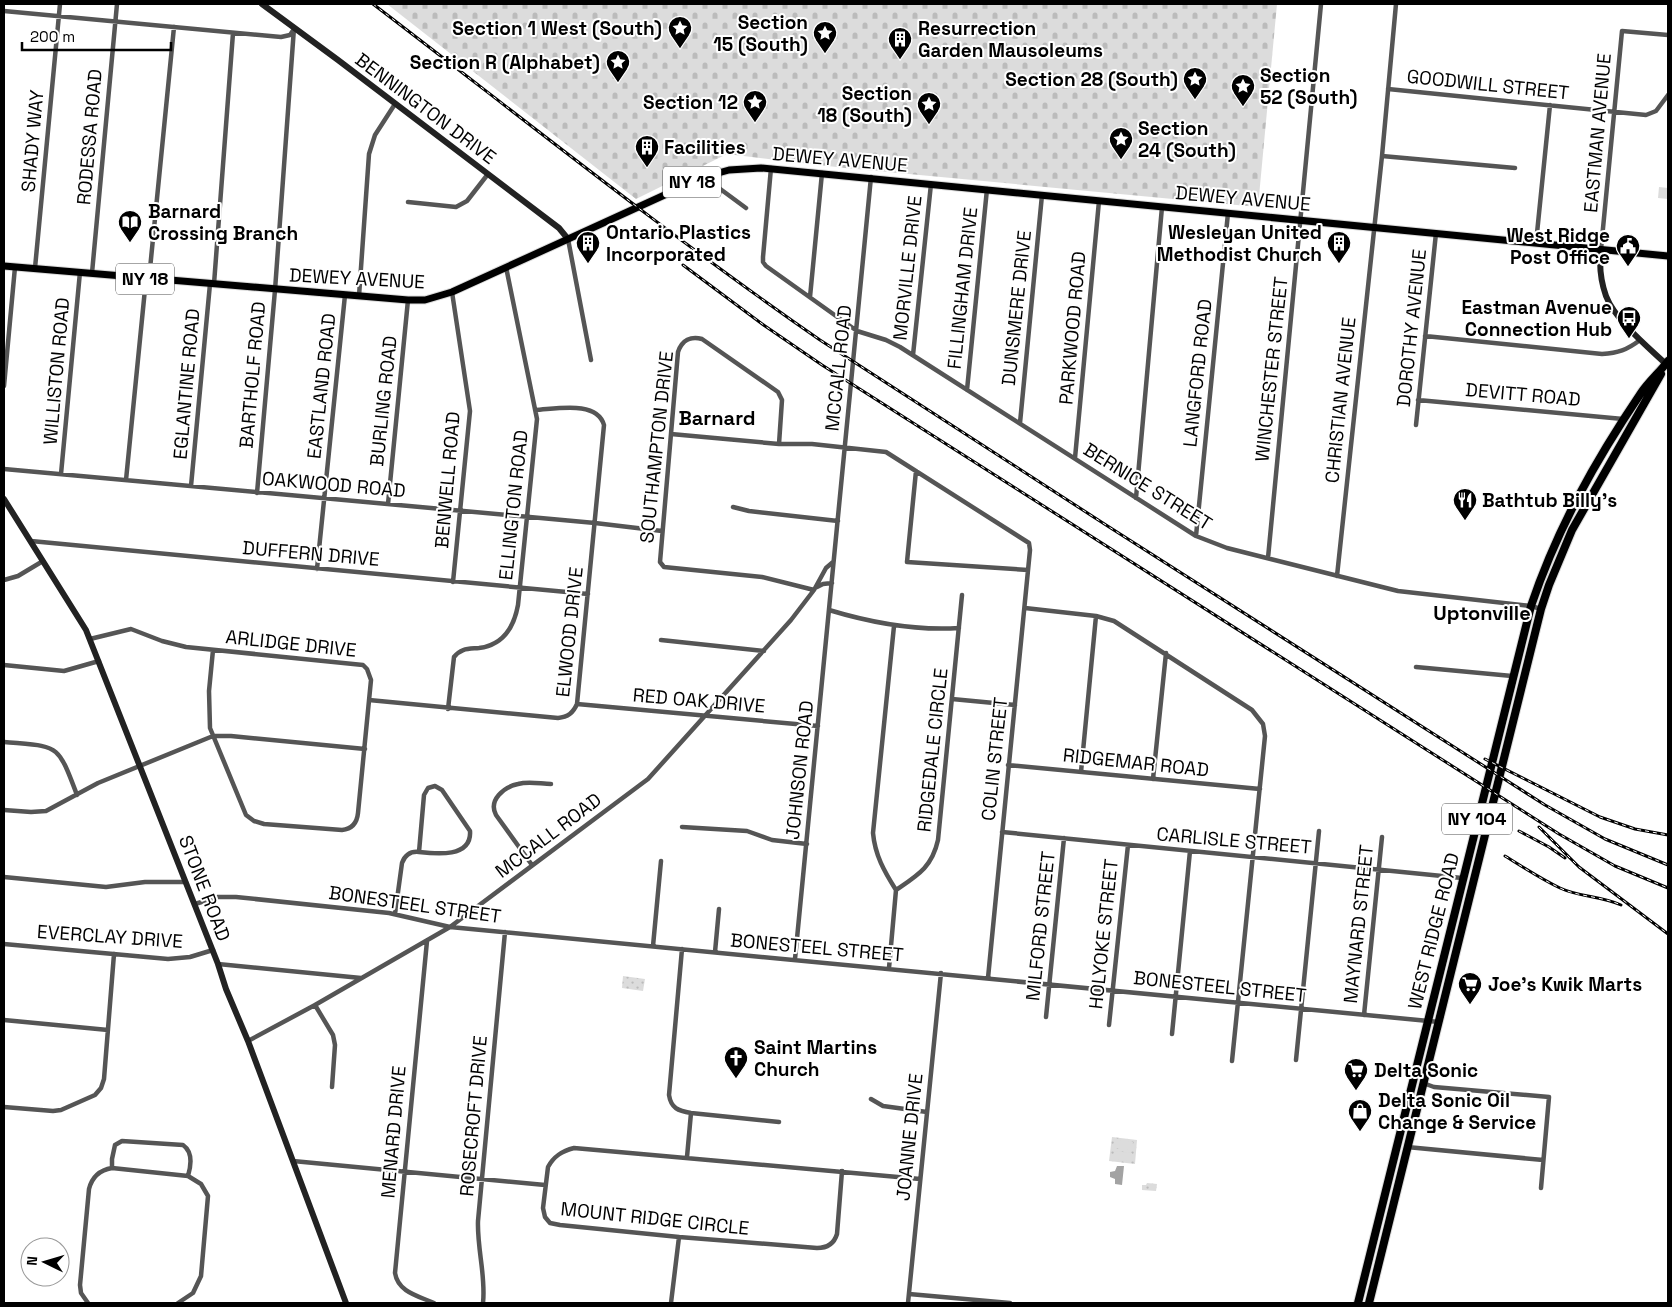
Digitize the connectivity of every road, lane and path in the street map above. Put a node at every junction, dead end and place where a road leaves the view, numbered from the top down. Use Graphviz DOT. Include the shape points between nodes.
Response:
graph roads {
  1 [pos="60,4"];
  2 [pos="117,4"];
  3 [pos="262,4"];
  4 [pos="1320,4"];
  5 [pos="1396,4"];
  6 [pos="4,11"];
  7 [pos="59,16"];
  8 [pos="115,22"];
  9 [pos="174,27"];
  10 [pos="294,28"];
  11 [pos="233,33"];
  12 [pos="1668,35"];
  13 [pos="1388,89"];
  14 [pos="1668,95"];
  15 [pos="395,104"];
  16 [pos="1550,105"];
  17 [pos="1614,112"];
  18 [pos="1382,156"];
  19 [pos="771,168"];
  20 [pos="1515,168"];
  21 [pos="822,173"];
  22 [pos="488,174"];
  23 [pos="704,177"];
  24 [pos="871,178"];
  25 [pos="931,184"];
  26 [pos="987,189"];
  27 [pos="1042,195"];
  28 [pos="1099,200"];
  29 [pos="408,202"];
  30 [pos="1162,207"];
  31 [pos="746,208"];
  32 [pos="1228,213"];
  33 [pos="1301,220"];
  34 [pos="1374,227"];
  35 [pos="1436,233"];
  36 [pos="568,239"];
  37 [pos="1536,243"];
  38 [pos="1601,250"];
  39 [pos="1668,256"];
  40 [pos="4,266"];
  41 [pos="15,267"];
  42 [pos="506,267"];
  43 [pos="36,268"];
  44 [pos="80,272"];
  45 [pos="92,273"];
  46 [pos="148,279"];
  47 [pos="212,284"];
  48 [pos="275,290"];
  49 [pos="452,292"];
  50 [pos="345,295"];
  51 [pos="359,296"];
  52 [pos="810,296"];
  53 [pos="408,300"];
  54 [pos="857,331"];
  55 [pos="1425,336"];
  56 [pos="1640,340"];
  57 [pos="913,355"];
  58 [pos="590,360"];
  59 [pos="1667,362"];
  60 [pos="4,386"];
  61 [pos="966,390"];
  62 [pos="1418,400"];
  63 [pos="535,410"];
  64 [pos="1624,419"];
  65 [pos="1020,423"];
  66 [pos="1416,425"];
  67 [pos="671,434"];
  68 [pos="779,444"];
  69 [pos="845,448"];
  70 [pos="1075,458"];
  71 [pos="4,469"];
  72 [pos="916,471"];
  73 [pos="61,474"];
  74 [pos="126,480"];
  75 [pos="191,486"];
  76 [pos="257,492"];
  77 [pos="1136,498"];
  78 [pos="4,499"];
  79 [pos="325,499"];
  80 [pos="388,504"];
  81 [pos="733,507"];
  82 [pos="460,511"];
  83 [pos="528,517"];
  84 [pos="838,521"];
  85 [pos="595,523"];
  86 [pos="662,531"];
  87 [pos="1196,536"];
  88 [pos="31,542"];
  89 [pos="1268,558"];
  90 [pos="43,561"];
  91 [pos="833,562"];
  92 [pos="317,569"];
  93 [pos="1028,570"];
  94 [pos="1336,576"];
  95 [pos="4,580"];
  96 [pos="453,582"];
  97 [pos="832,583"];
  98 [pos="520,588"];
  99 [pos="814,590"];
  100 [pos="588,594"];
  101 [pos="962,595"];
  102 [pos="1531,606"];
  103 [pos="1025,608"];
  104 [pos="1541,609"];
  105 [pos="829,610"];
  106 [pos="1096,616"];
  107 [pos="894,626"];
  108 [pos="959,628"];
  109 [pos="90,639"];
  110 [pos="661,640"];
  111 [pos="214,650"];
  112 [pos="764,651"];
  113 [pos="1166,653"];
  114 [pos="99,661"];
  115 [pos="4,665"];
  116 [pos="1416,667"];
  117 [pos="1512,676"];
  118 [pos="952,699"];
  119 [pos="369,700"];
  120 [pos="577,704"];
  121 [pos="1014,705"];
  122 [pos="448,708"];
  123 [pos="706,715"];
  124 [pos="818,726"];
  125 [pos="213,736"];
  126 [pos="4,742"];
  127 [pos="365,749"];
  128 [pos="1008,764"];
  129 [pos="141,766"];
  130 [pos="1081,772"];
  131 [pos="1153,779"];
  132 [pos="551,784"];
  133 [pos="1260,789"];
  134 [pos="77,795"];
  135 [pos="4,810"];
  136 [pos="682,827"];
  137 [pos="1319,831"];
  138 [pos="1002,832"];
  139 [pos="1382,837"];
  140 [pos="1064,838"];
  141 [pos="807,844"];
  142 [pos="1128,846"];
  143 [pos="1190,851"];
  144 [pos="418,852"];
  145 [pos="1253,857"];
  146 [pos="661,861"];
  147 [pos="1316,863"];
  148 [pos="532,866"];
  149 [pos="1379,869"];
  150 [pos="4,877"];
  151 [pos="1462,878"];
  152 [pos="186,882"];
  153 [pos="896,890"];
  154 [pos="195,904"];
  155 [pos="719,909"];
  156 [pos="395,914"];
  157 [pos="450,927"];
  158 [pos="505,932"];
  159 [pos="427,941"];
  160 [pos="4,944"];
  161 [pos="653,946"];
  162 [pos="682,949"];
  163 [pos="213,950"];
  164 [pos="715,952"];
  165 [pos="114,954"];
  166 [pos="795,960"];
  167 [pos="218,964"];
  168 [pos="889,968"];
  169 [pos="941,973"];
  170 [pos="363,978"];
  171 [pos="988,978"];
  172 [pos="1050,984"];
  173 [pos="1112,990"];
  174 [pos="1175,996"];
  175 [pos="1239,1002"];
  176 [pos="315,1005"];
  177 [pos="1301,1009"];
  178 [pos="1364,1015"];
  179 [pos="1046,1017"];
  180 [pos="4,1020"];
  181 [pos="1428,1021"];
  182 [pos="1439,1022"];
  183 [pos="1109,1025"];
  184 [pos="108,1030"];
  185 [pos="1172,1034"];
  186 [pos="248,1041"];
  187 [pos="1296,1060"];
  188 [pos="1232,1061"];
  189 [pos="1423,1083"];
  190 [pos="332,1087"];
  191 [pos="871,1099"];
  192 [pos="4,1107"];
  193 [pos="927,1112"];
  194 [pos="691,1113"];
  195 [pos="779,1122"];
  196 [pos="1408,1147"];
  197 [pos="687,1157"];
  198 [pos="1543,1160"];
  199 [pos="293,1161"];
  200 [pos="112,1168"];
  201 [pos="405,1171"];
  202 [pos="842,1171"];
  203 [pos="188,1176"];
  204 [pos="482,1179"];
  205 [pos="920,1179"];
  206 [pos="545,1185"];
  207 [pos="1541,1188"];
  208 [pos="678,1238"];
  209 [pos="909,1294"];
  210 [pos="960,1301"];
  211 [pos="88,1303"];
  212 [pos="178,1303"];
  213 [pos="346,1303"];
  214 [pos="434,1303"];
  215 [pos="483,1303"];
  216 [pos="671,1303"];
  217 [pos="908,1303"];
  218 [pos="1010,1303"];
  219 [pos="1358,1303"];
  220 [pos="1369,1303"];
  1 -- 7 [label="street, SHADY WAY"];
  2 -- 8 [label="street, RODESSA ROAD"];
  3 -- 10 [label="street, BENNINGTON DRIVE"];
  4 -- 33 [label="street, WINCHESTER STREET"];
  5 -- 13 [label="street, CHRISTIAN AVENUE"];
  6 -- 7 [label="street"];
  7 -- 8 [label="street"];
  7 -- 43 [label="street, SHADY WAY"];
  8 -- 9 [label="street"];
  8 -- 45 [label="street, RODESSA ROAD"];
  9 -- 11 [label="street"];
  9 -- 46 [label="street"];
  10 -- 11 [label="street" via="290,35 284,37"];
  10 -- 15 [label="street, BENNINGTON DRIVE"];
  10 -- 48 [label="street, BARTHOLF ROAD"];
  11 -- 47 [label="street, EGLANTINE ROAD"];
  12 -- 17 [label="street, EASTMAN AVENUE" via="1622,31"];
  13 -- 16 [label="street, GOODWILL STREET"];
  13 -- 18 [label="street, CHRISTIAN AVENUE"];
  14 -- 17 [label="street, GOODWILL STREET" via="1651,114"];
  15 -- 22 [label="street, BENNINGTON DRIVE"];
  15 -- 51 [label="street" via="378,131 369,154"];
  16 -- 17 [label="street, GOODWILL STREET"];
  16 -- 37 [label="street"];
  17 -- 38 [label="street, EASTMAN AVENUE"];
  18 -- 20 [label="street"];
  18 -- 34 [label="street, CHRISTIAN AVENUE"];
  19 -- 21 [label="main road, DEWEY AVENUE / NY 18"];
  19 -- 23 [label="main road, DEWEY AVENUE / NY 18" via="741,168"];
  19 -- 52 [label="street, BERNICE STREET" via="763,262"];
  21 -- 24 [label="main road, DEWEY AVENUE / NY 18"];
  21 -- 52 [label="street"];
  22 -- 29 [label="street" via="467,201 456,207"];
  22 -- 36 [label="street, BENNINGTON DRIVE" via="561,229"];
  23 -- 31 [label="street"];
  23 -- 36 [label="main road, DEWEY AVENUE / NY 18"];
  24 -- 25 [label="main road, DEWEY AVENUE / NY 18"];
  24 -- 54 [label="street, MCCALL ROAD"];
  25 -- 26 [label="main road, DEWEY AVENUE / NY 18"];
  25 -- 57 [label="street, MORVILLE DRIVE"];
  26 -- 27 [label="main road, DEWEY AVENUE / NY 18"];
  26 -- 61 [label="street, FILLINGHAM DRIVE"];
  27 -- 28 [label="main road, DEWEY AVENUE / NY 18"];
  27 -- 65 [label="street, DUNSMERE DRIVE"];
  28 -- 30 [label="main road, DEWEY AVENUE / NY 18"];
  28 -- 70 [label="street, PARKWOOD ROAD"];
  30 -- 32 [label="main road, DEWEY AVENUE / NY 18"];
  30 -- 77 [label="street"];
  32 -- 33 [label="main road, DEWEY AVENUE / NY 18"];
  32 -- 87 [label="street, LANGFORD ROAD"];
  33 -- 34 [label="main road, DEWEY AVENUE / NY 18"];
  33 -- 89 [label="street, WINCHESTER STREET"];
  34 -- 35 [label="main road, DEWEY AVENUE / NY 18"];
  34 -- 94 [label="street, CHRISTIAN AVENUE"];
  35 -- 37 [label="main road, DEWEY AVENUE / NY 18"];
  35 -- 55 [label="street, DOROTHY AVENUE"];
  36 -- 42 [label="main road, DEWEY AVENUE / NY 18"];
  36 -- 58 [label="street"];
  37 -- 38 [label="main road, DEWEY AVENUE / NY 18"];
  38 -- 39 [label="main road, DEWEY AVENUE / NY 18"];
  38 -- 56 [label="street, EASTMAN AVENUE" via="1606,297"];
  40 -- 41 [label="main road, DEWEY AVENUE / NY 18"];
  41 -- 43 [label="main road, DEWEY AVENUE / NY 18"];
  41 -- 60 [label="street"];
  42 -- 49 [label="main road, DEWEY AVENUE / NY 18"];
  42 -- 63 [label="street, ELLINGTON ROAD"];
  43 -- 44 [label="main road, DEWEY AVENUE / NY 18"];
  44 -- 45 [label="main road, DEWEY AVENUE / NY 18"];
  44 -- 73 [label="street, WILLISTON ROAD"];
  45 -- 46 [label="main road, DEWEY AVENUE / NY 18"];
  46 -- 47 [label="main road, DEWEY AVENUE / NY 18"];
  46 -- 74 [label="street"];
  47 -- 48 [label="main road, DEWEY AVENUE / NY 18"];
  47 -- 75 [label="street, EGLANTINE ROAD"];
  48 -- 50 [label="main road, DEWEY AVENUE / NY 18"];
  48 -- 76 [label="street, BARTHOLF ROAD"];
  49 -- 53 [label="main road, DEWEY AVENUE / NY 18" via="425,300"];
  49 -- 82 [label="street, BENWELL ROAD" via="470,410"];
  50 -- 51 [label="main road, DEWEY AVENUE / NY 18"];
  50 -- 79 [label="street, EASTLAND ROAD"];
  51 -- 53 [label="main road, DEWEY AVENUE / NY 18"];
  52 -- 54 [label="street, BERNICE STREET"];
  53 -- 80 [label="street, BURLING ROAD"];
  54 -- 57 [label="street, BERNICE STREET" via="886,340"];
  54 -- 69 [label="street, MCCALL ROAD"];
  55 -- 56 [label="street" via="1602,354 1629,349"];
  55 -- 62 [label="street, DOROTHY AVENUE"];
  56 -- 59 [label="street, EASTMAN AVENUE"];
  57 -- 61 [label="street, BERNICE STREET"];
  59 -- 64 [label="highway, WEST RIDGE ROAD / NY 104"];
  59 -- 104 [label="highway, WEST RIDGE ROAD / NY 104" via="1572,530"];
  61 -- 65 [label="street, BERNICE STREET"];
  62 -- 64 [label="street, DEVITT ROAD"];
  62 -- 66 [label="street, DOROTHY AVENUE"];
  63 -- 83 [label="street, ELLINGTON ROAD" via="537,426"];
  63 -- 85 [label="street, ELWOOD DRIVE" via="584,409 601,417 604,433"];
  64 -- 102 [label="highway, WEST RIDGE ROAD / NY 104" via="1562,527"];
  65 -- 70 [label="street, BERNICE STREET"];
  67 -- 68 [label="street"];
  67 -- 68 [label="street, SOUTHAMPTON DRIVE" via="678,352 684,342 696,338 706,341 780,395"];
  67 -- 86 [label="street, SOUTHAMPTON DRIVE"];
  68 -- 69 [label="street"];
  69 -- 72 [label="street" via="886,452"];
  69 -- 84 [label="street, MCCALL ROAD"];
  70 -- 77 [label="street, BERNICE STREET"];
  71 -- 73 [label="street, OAKWOOD ROAD"];
  72 -- 93 [label="street, COLIN STREET" via="1029,543"];
  72 -- 93 [label="street" via="906,562"];
  73 -- 74 [label="street, OAKWOOD ROAD"];
  74 -- 75 [label="street, OAKWOOD ROAD"];
  75 -- 76 [label="street, OAKWOOD ROAD"];
  76 -- 79 [label="street, OAKWOOD ROAD"];
  77 -- 87 [label="street, BERNICE STREET"];
  78 -- 88 [label="street, STONE ROAD"];
  79 -- 80 [label="street, OAKWOOD ROAD"];
  79 -- 92 [label="street, EASTLAND ROAD"];
  80 -- 82 [label="street, OAKWOOD ROAD"];
  81 -- 84 [label="street"];
  82 -- 83 [label="street, OAKWOOD ROAD"];
  82 -- 96 [label="street, BENWELL ROAD"];
  83 -- 85 [label="street, OAKWOOD ROAD"];
  83 -- 98 [label="street, ELLINGTON ROAD"];
  84 -- 91 [label="street, MCCALL ROAD"];
  85 -- 86 [label="street, OAKWOOD ROAD"];
  85 -- 100 [label="street, ELWOOD DRIVE"];
  86 -- 99 [label="street, SOUTHAMPTON DRIVE" via="659,559 664,567 762,577"];
  87 -- 89 [label="street, BERNICE STREET"];
  88 -- 90 [label="street, STONE ROAD"];
  88 -- 92 [label="street, DUFFERN DRIVE"];
  89 -- 94 [label="street, BERNICE STREET"];
  90 -- 95 [label="street" via="18,576"];
  90 -- 109 [label="street, STONE ROAD"];
  91 -- 97 [label="street, MCCALL ROAD"];
  91 -- 99 [label="street, MCCALL ROAD"];
  92 -- 96 [label="street, DUFFERN DRIVE"];
  93 -- 103 [label="street, COLIN STREET"];
  94 -- 102 [label="street, BERNICE STREET" via="1413,594"];
  96 -- 98 [label="street, DUFFERN DRIVE"];
  97 -- 99 [label="street"];
  97 -- 105 [label="street, JOHNSON ROAD"];
  98 -- 100 [label="street, DUFFERN DRIVE"];
  98 -- 122 [label="street, ELLINGTON ROAD" via="516,616 507,634 490,646 464,649 454,657"];
  99 -- 112 [label="street, MCCALL ROAD"];
  100 -- 120 [label="street, ELWOOD DRIVE"];
  101 -- 108 [label="street, RIDGEDALE CIRCLE"];
  102 -- 104 [label="street, BERNICE STREET"];
  102 -- 117 [label="highway, WEST RIDGE ROAD / NY 104"];
  103 -- 106 [label="street"];
  103 -- 121 [label="street, COLIN STREET"];
  104 -- 182 [label="highway, WEST RIDGE ROAD / NY 104"];
  105 -- 107 [label="street"];
  105 -- 124 [label="street, JOHNSON ROAD"];
  106 -- 113 [label="street" via="1114,622"];
  106 -- 130 [label="street"];
  107 -- 108 [label="street"];
  107 -- 153 [label="street" via="873,833 879,861"];
  108 -- 118 [label="street, RIDGEDALE CIRCLE"];
  109 -- 111 [label="street, ARLIDGE DRIVE" via="132,629 170,644"];
  109 -- 114 [label="street, STONE ROAD"];
  110 -- 112 [label="street"];
  111 -- 119 [label="street, ARLIDGE DRIVE" via="363,665 371,680"];
  111 -- 125 [label="street" via="209,709"];
  112 -- 123 [label="street, MCCALL ROAD"];
  113 -- 131 [label="street"];
  113 -- 133 [label="street" via="1261,719 1265,736"];
  114 -- 115 [label="street" via="64,671"];
  114 -- 129 [label="street, STONE ROAD"];
  116 -- 117 [label="street"];
  117 -- 151 [label="highway, WEST RIDGE ROAD / NY 104"];
  118 -- 121 [label="street"];
  118 -- 153 [label="street, RIDGEDALE CIRCLE" via="936,849 925,869"];
  119 -- 122 [label="street, ELWOOD DRIVE"];
  119 -- 127 [label="street, ARLIDGE DRIVE"];
  120 -- 122 [label="street, ELWOOD DRIVE" via="565,718"];
  120 -- 123 [label="street, RED OAK DRIVE"];
  121 -- 128 [label="street, COLIN STREET"];
  123 -- 124 [label="street, RED OAK DRIVE"];
  123 -- 148 [label="street, MCCALL ROAD" via="648,778"];
  124 -- 141 [label="street, JOHNSON ROAD"];
  125 -- 127 [label="street"];
  125 -- 127 [label="street, ARLIDGE DRIVE" via="242,810 249,819 264,824 349,828 356,822 358,813"];
  125 -- 129 [label="street"];
  126 -- 134 [label="street" via="41,745 55,750 64,761"];
  128 -- 130 [label="street, RIDGEMAR ROAD"];
  128 -- 138 [label="street, COLIN STREET"];
  129 -- 134 [label="street"];
  129 -- 152 [label="street, STONE ROAD"];
  130 -- 131 [label="street, RIDGEMAR ROAD"];
  131 -- 133 [label="street, RIDGEMAR ROAD"];
  132 -- 148 [label="street" via="520,783 501,793 494,801 496,815"];
  133 -- 145 [label="street"];
  134 -- 135 [label="street" via="46,811"];
  136 -- 141 [label="street" via="747,832 772,840"];
  137 -- 147 [label="street"];
  138 -- 140 [label="street, CARLISLE STREET"];
  138 -- 171 [label="street, COLIN STREET"];
  139 -- 149 [label="street, MAYNARD STREET"];
  140 -- 142 [label="street, CARLISLE STREET"];
  140 -- 172 [label="street, MILFORD STREET"];
  141 -- 166 [label="street, JOHNSON ROAD"];
  142 -- 143 [label="street, CARLISLE STREET"];
  142 -- 173 [label="street, HOLYOKE STREET"];
  143 -- 145 [label="street, CARLISLE STREET"];
  143 -- 174 [label="street"];
  144 -- 144 [label="street" via="425,790 431,786 439,787 470,828 470,837 462,848 449,854"];
  144 -- 156 [label="street" via="409,853 403,859"];
  145 -- 147 [label="street, CARLISLE STREET"];
  145 -- 175 [label="street"];
  146 -- 161 [label="street"];
  147 -- 149 [label="street, CARLISLE STREET"];
  147 -- 177 [label="street"];
  148 -- 157 [label="street, MCCALL ROAD"];
  149 -- 151 [label="street, CARLISLE STREET"];
  149 -- 178 [label="street, MAYNARD STREET"];
  150 -- 152 [label="street" via="106,886"];
  151 -- 181 [label="highway, WEST RIDGE ROAD / NY 104"];
  152 -- 154 [label="street, STONE ROAD"];
  153 -- 168 [label="street"];
  154 -- 156 [label="street, BONESTEEL STREET" via="226,897"];
  154 -- 163 [label="street, STONE ROAD"];
  155 -- 164 [label="street"];
  156 -- 157 [label="street, BONESTEEL STREET"];
  157 -- 158 [label="street, BONESTEEL STREET"];
  157 -- 159 [label="street, MCCALL ROAD"];
  158 -- 161 [label="street, BONESTEEL STREET"];
  158 -- 204 [label="street, ROSECROFT DRIVE"];
  159 -- 170 [label="street, MCCALL ROAD"];
  159 -- 201 [label="street, MENARD DRIVE"];
  160 -- 165 [label="street, EVERCLAY DRIVE"];
  161 -- 162 [label="street, BONESTEEL STREET"];
  162 -- 164 [label="street, BONESTEEL STREET"];
  162 -- 194 [label="street" via="669,1095 675,1108"];
  163 -- 165 [label="street, EVERCLAY DRIVE" via="178,959"];
  163 -- 167 [label="street, STONE ROAD"];
  164 -- 166 [label="street, BONESTEEL STREET"];
  165 -- 184 [label="street"];
  166 -- 168 [label="street, BONESTEEL STREET"];
  167 -- 170 [label="street"];
  167 -- 186 [label="street, STONE ROAD"];
  168 -- 169 [label="street, BONESTEEL STREET"];
  169 -- 171 [label="street, BONESTEEL STREET"];
  169 -- 193 [label="street, JOANNE DRIVE"];
  170 -- 176 [label="street, MCCALL ROAD"];
  171 -- 172 [label="street, BONESTEEL STREET"];
  172 -- 173 [label="street, BONESTEEL STREET"];
  172 -- 179 [label="street, MILFORD STREET"];
  173 -- 174 [label="street, BONESTEEL STREET"];
  173 -- 183 [label="street, HOLYOKE STREET"];
  174 -- 175 [label="street, BONESTEEL STREET"];
  174 -- 185 [label="street"];
  175 -- 177 [label="street, BONESTEEL STREET"];
  175 -- 188 [label="street"];
  176 -- 186 [label="street, MCCALL ROAD"];
  176 -- 190 [label="street" via="335,1045"];
  177 -- 178 [label="street, BONESTEEL STREET"];
  177 -- 187 [label="street"];
  178 -- 181 [label="street, BONESTEEL STREET"];
  180 -- 184 [label="street"];
  181 -- 182 [label="street, BONESTEEL STREET"];
  181 -- 219 [label="highway, WEST RIDGE ROAD / NY 104"];
  182 -- 189 [label="highway, WEST RIDGE ROAD / NY 104"];
  184 -- 192 [label="street" via="104,1079 95,1095 58,1111"];
  186 -- 199 [label="street, STONE ROAD"];
  189 -- 196 [label="highway, WEST RIDGE ROAD / NY 104"];
  189 -- 198 [label="street" via="1434,1087 1549,1097"];
  191 -- 193 [label="street" via="883,1106"];
  193 -- 205 [label="street, JOANNE DRIVE"];
  194 -- 195 [label="street"];
  194 -- 197 [label="street"];
  196 -- 198 [label="street"];
  196 -- 220 [label="highway, WEST RIDGE ROAD / NY 104"];
  197 -- 202 [label="street, MOUNT RIDGE CIRCLE"];
  197 -- 206 [label="street, MOUNT RIDGE CIRCLE" via="574,1148 560,1153 551,1162"];
  198 -- 207 [label="street"];
  199 -- 201 [label="street"];
  199 -- 213 [label="street, STONE ROAD"];
  200 -- 203 [label="street"];
  200 -- 203 [label="street" via="115,1145 122,1141 183,1145 190,1156"];
  200 -- 211 [label="street" via="100,1172 90,1182 80,1285"];
  201 -- 204 [label="street"];
  201 -- 214 [label="street, MENARD DRIVE" via="396,1279 408,1292"];
  202 -- 205 [label="street, MOUNT RIDGE CIRCLE"];
  202 -- 208 [label="street, MOUNT RIDGE CIRCLE" via="836,1238 830,1246"];
  203 -- 212 [label="street" via="201,1184 208,1196 201,1276 193,1293"];
  204 -- 206 [label="street"];
  204 -- 215 [label="street, ROSECROFT DRIVE" via="478,1237"];
  205 -- 209 [label="street, JOANNE DRIVE"];
  206 -- 208 [label="street, MOUNT RIDGE CIRCLE" via="543,1213 554,1224"];
  208 -- 216 [label="street"];
  209 -- 210 [label="street"];
  209 -- 217 [label="street, JOANNE DRIVE"];
  210 -- 218 [label="street"];
}
